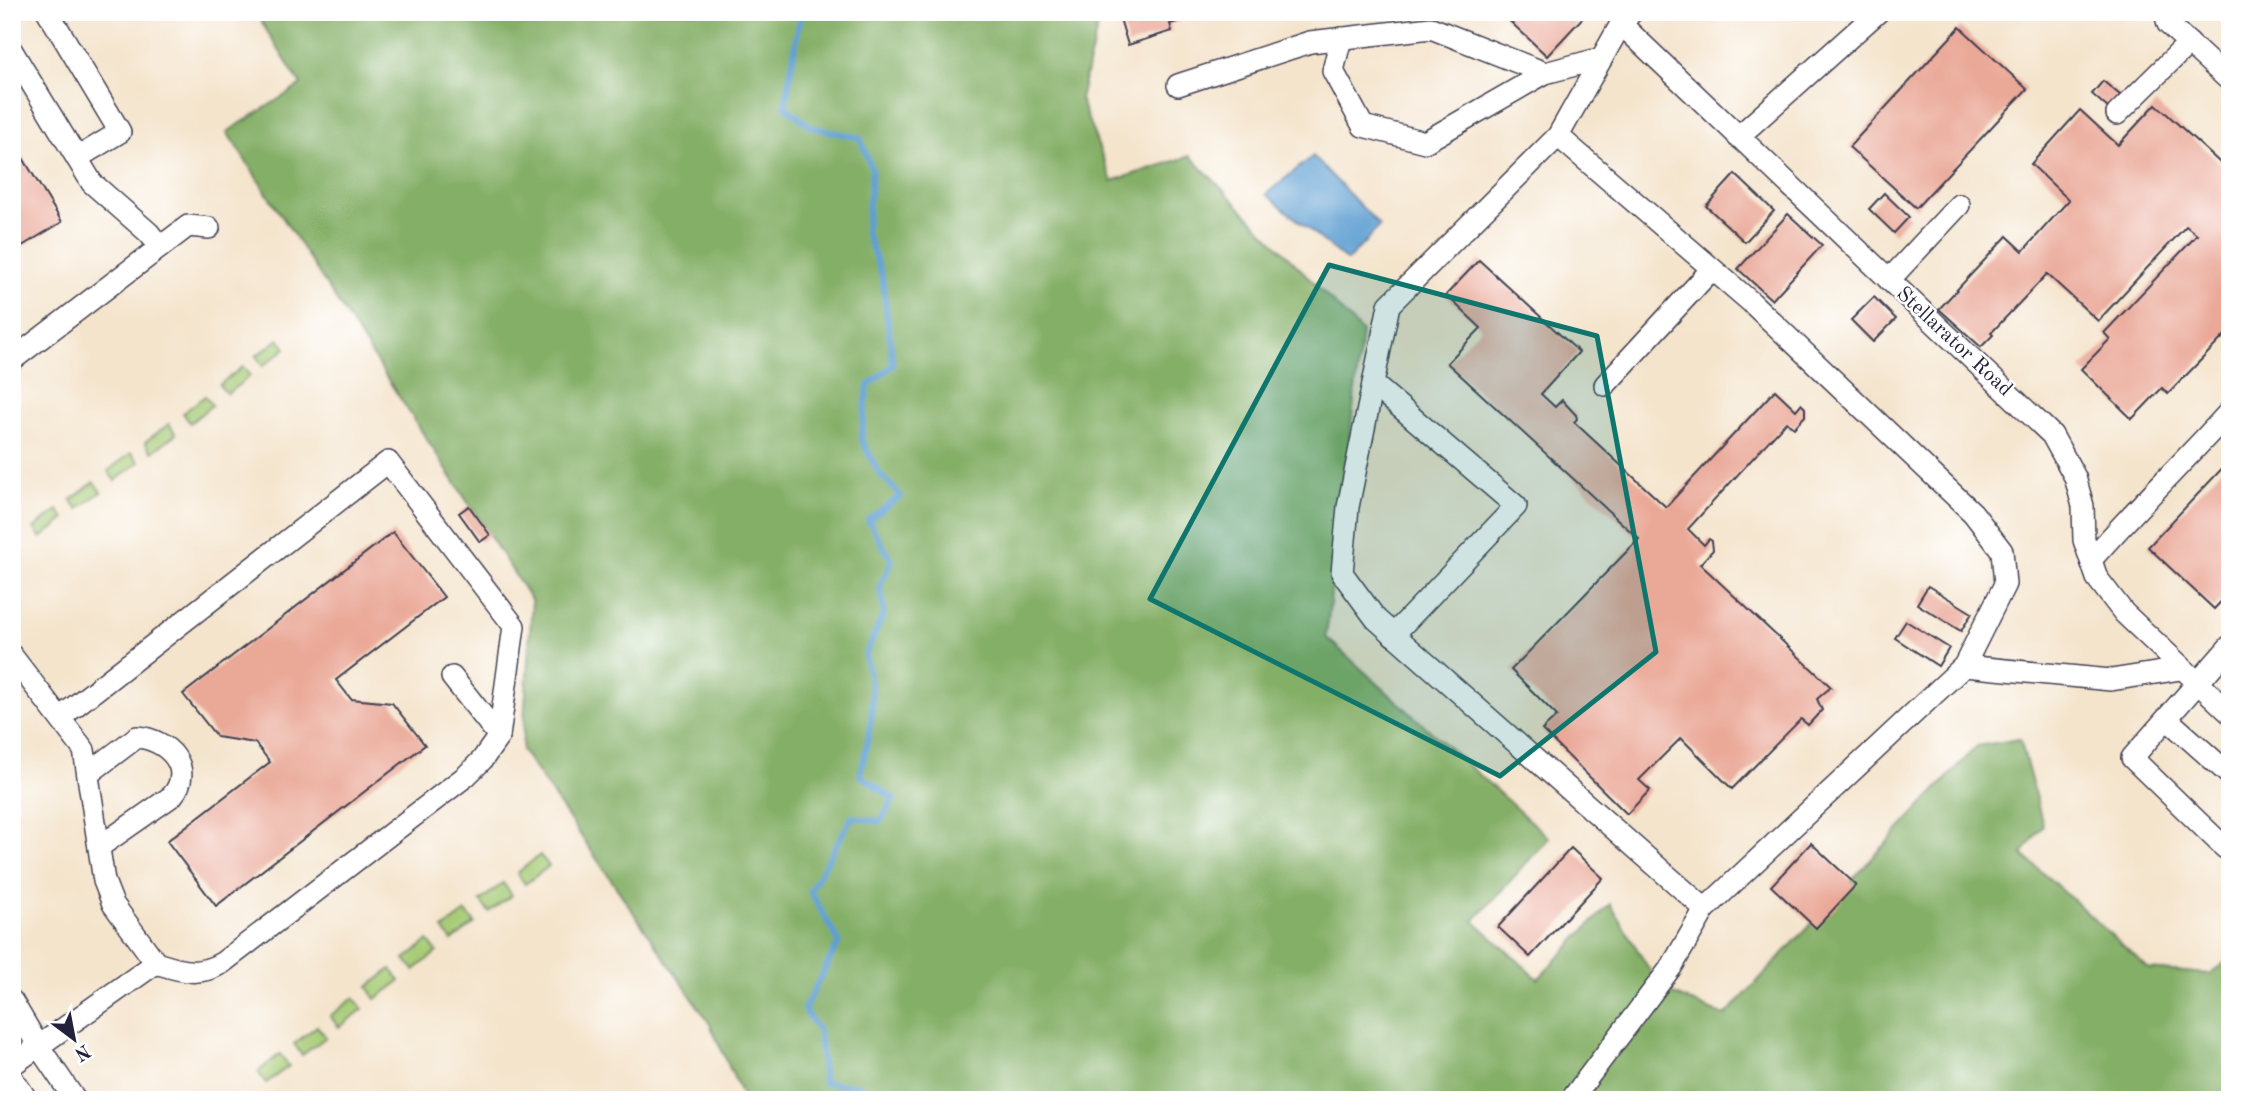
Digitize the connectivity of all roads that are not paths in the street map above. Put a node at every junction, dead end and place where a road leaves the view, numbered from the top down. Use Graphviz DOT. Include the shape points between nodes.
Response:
graph roads {
  1 [pos="48,12"];
  2 [pos="1878,12"];
  3 [pos="2165,12"];
  4 [pos="1627,18"];
  5 [pos="1341,38"];
  6 [pos="2189,43"];
  7 [pos="12,51"];
  8 [pos="1602,58"];
  9 [pos="1545,73"];
  10 [pos="2230,81"];
  11 [pos="1178,85"];
  12 [pos="2117,114"];
  13 [pos="1558,136"];
  14 [pos="1738,137"];
  15 [pos="77,158"];
  16 [pos="1959,205"];
  17 [pos="209,228"];
  18 [pos="160,247"];
  19 [pos="1712,269"];
  20 [pos="1889,280"];
  21 [pos="12,360"];
  22 [pos="1373,384"];
  23 [pos="1605,385"];
  24 [pos="2230,411"];
  25 [pos="2091,560"];
  26 [pos="1393,635"];
  27 [pos="2230,646"];
  28 [pos="12,656"];
  29 [pos="1964,666"];
  30 [pos="2181,669"];
  31 [pos="452,677"];
  32 [pos="2198,684"];
  33 [pos="2230,713"];
  34 [pos="61,717"];
  35 [pos="2167,719"];
  36 [pos="499,736"];
  37 [pos="88,774"];
  38 [pos="2230,775"];
  39 [pos="2230,842"];
  40 [pos="99,847"];
  41 [pos="1705,909"];
  42 [pos="156,963"];
  43 [pos="12,1001"];
  44 [pos="39,1047"];
  45 [pos="12,1065"];
  46 [pos="12,1078"];
  47 [pos="27,1100"];
  48 [pos="75,1100"];
  49 [pos="1571,1100"];
  1 -- 15 [label="street" via="120,132"];
  2 -- 14 [label="street"];
  3 -- 6 [label="street" via="2168,24"];
  4 -- 8 [label="street"];
  4 -- 14 [label="street, Stellarator Road"];
  5 -- 9 [label="street" via="1431,28"];
  5 -- 9 [label="street" via="1333,71 1363,126 1425,142"];
  5 -- 11 [label="street" via="1310,42"];
  6 -- 10 [label="street"];
  6 -- 12 [label="street"];
  7 -- 15 [label="street"];
  8 -- 9 [label="street"];
  8 -- 13 [label="street"];
  13 -- 19 [label="street"];
  13 -- 22 [label="street" via="1389,305"];
  14 -- 20 [label="street, Stellarator Road"];
  15 -- 18 [label="street" via="92,183"];
  16 -- 20 [label="street"];
  17 -- 18 [label="street" via="188,226"];
  18 -- 21 [label="street"];
  19 -- 23 [label="street"];
  19 -- 29 [label="street" via="1973,513 2002,551 2005,584"];
  20 -- 25 [label="street, Stellarator Road" via="2052,435 2075,477"];
  22 -- 26 [label="street" via="1349,507 1342,573"];
  22 -- 26 [label="street" via="1516,506"];
  24 -- 25 [label="street"];
  25 -- 30 [label="street, Stellarator Road" via="2097,579 2124,613"];
  26 -- 41 [label="street"];
  27 -- 32 [label="street"];
  28 -- 34 [label="street"];
  29 -- 30 [label="street" via="2111,680"];
  29 -- 41 [label="street"];
  30 -- 32 [label="street, Stellarator Road"];
  31 -- 36 [label="street"];
  32 -- 33 [label="street, Stellarator Road"];
  32 -- 35 [label="street"];
  34 -- 36 [label="street" via="388,462 514,626"];
  34 -- 37 [label="street" via="85,750"];
  35 -- 38 [label="street"];
  35 -- 39 [label="street" via="2132,758 2225,848"];
  36 -- 42 [label="street" via="466,776 222,963 206,972 189,973"];
  37 -- 40 [label="street"];
  37 -- 40 [label="street" via="137,737 162,743 172,751 182,774 181,786 173,796"];
  40 -- 42 [label="street" via="113,904"];
  41 -- 49 [label="street" via="1672,966"];
  42 -- 44 [label="street"];
  43 -- 44 [label="street"];
  44 -- 45 [label="street"];
  44 -- 48 [label="street"];
  46 -- 47 [label="street"];
}
